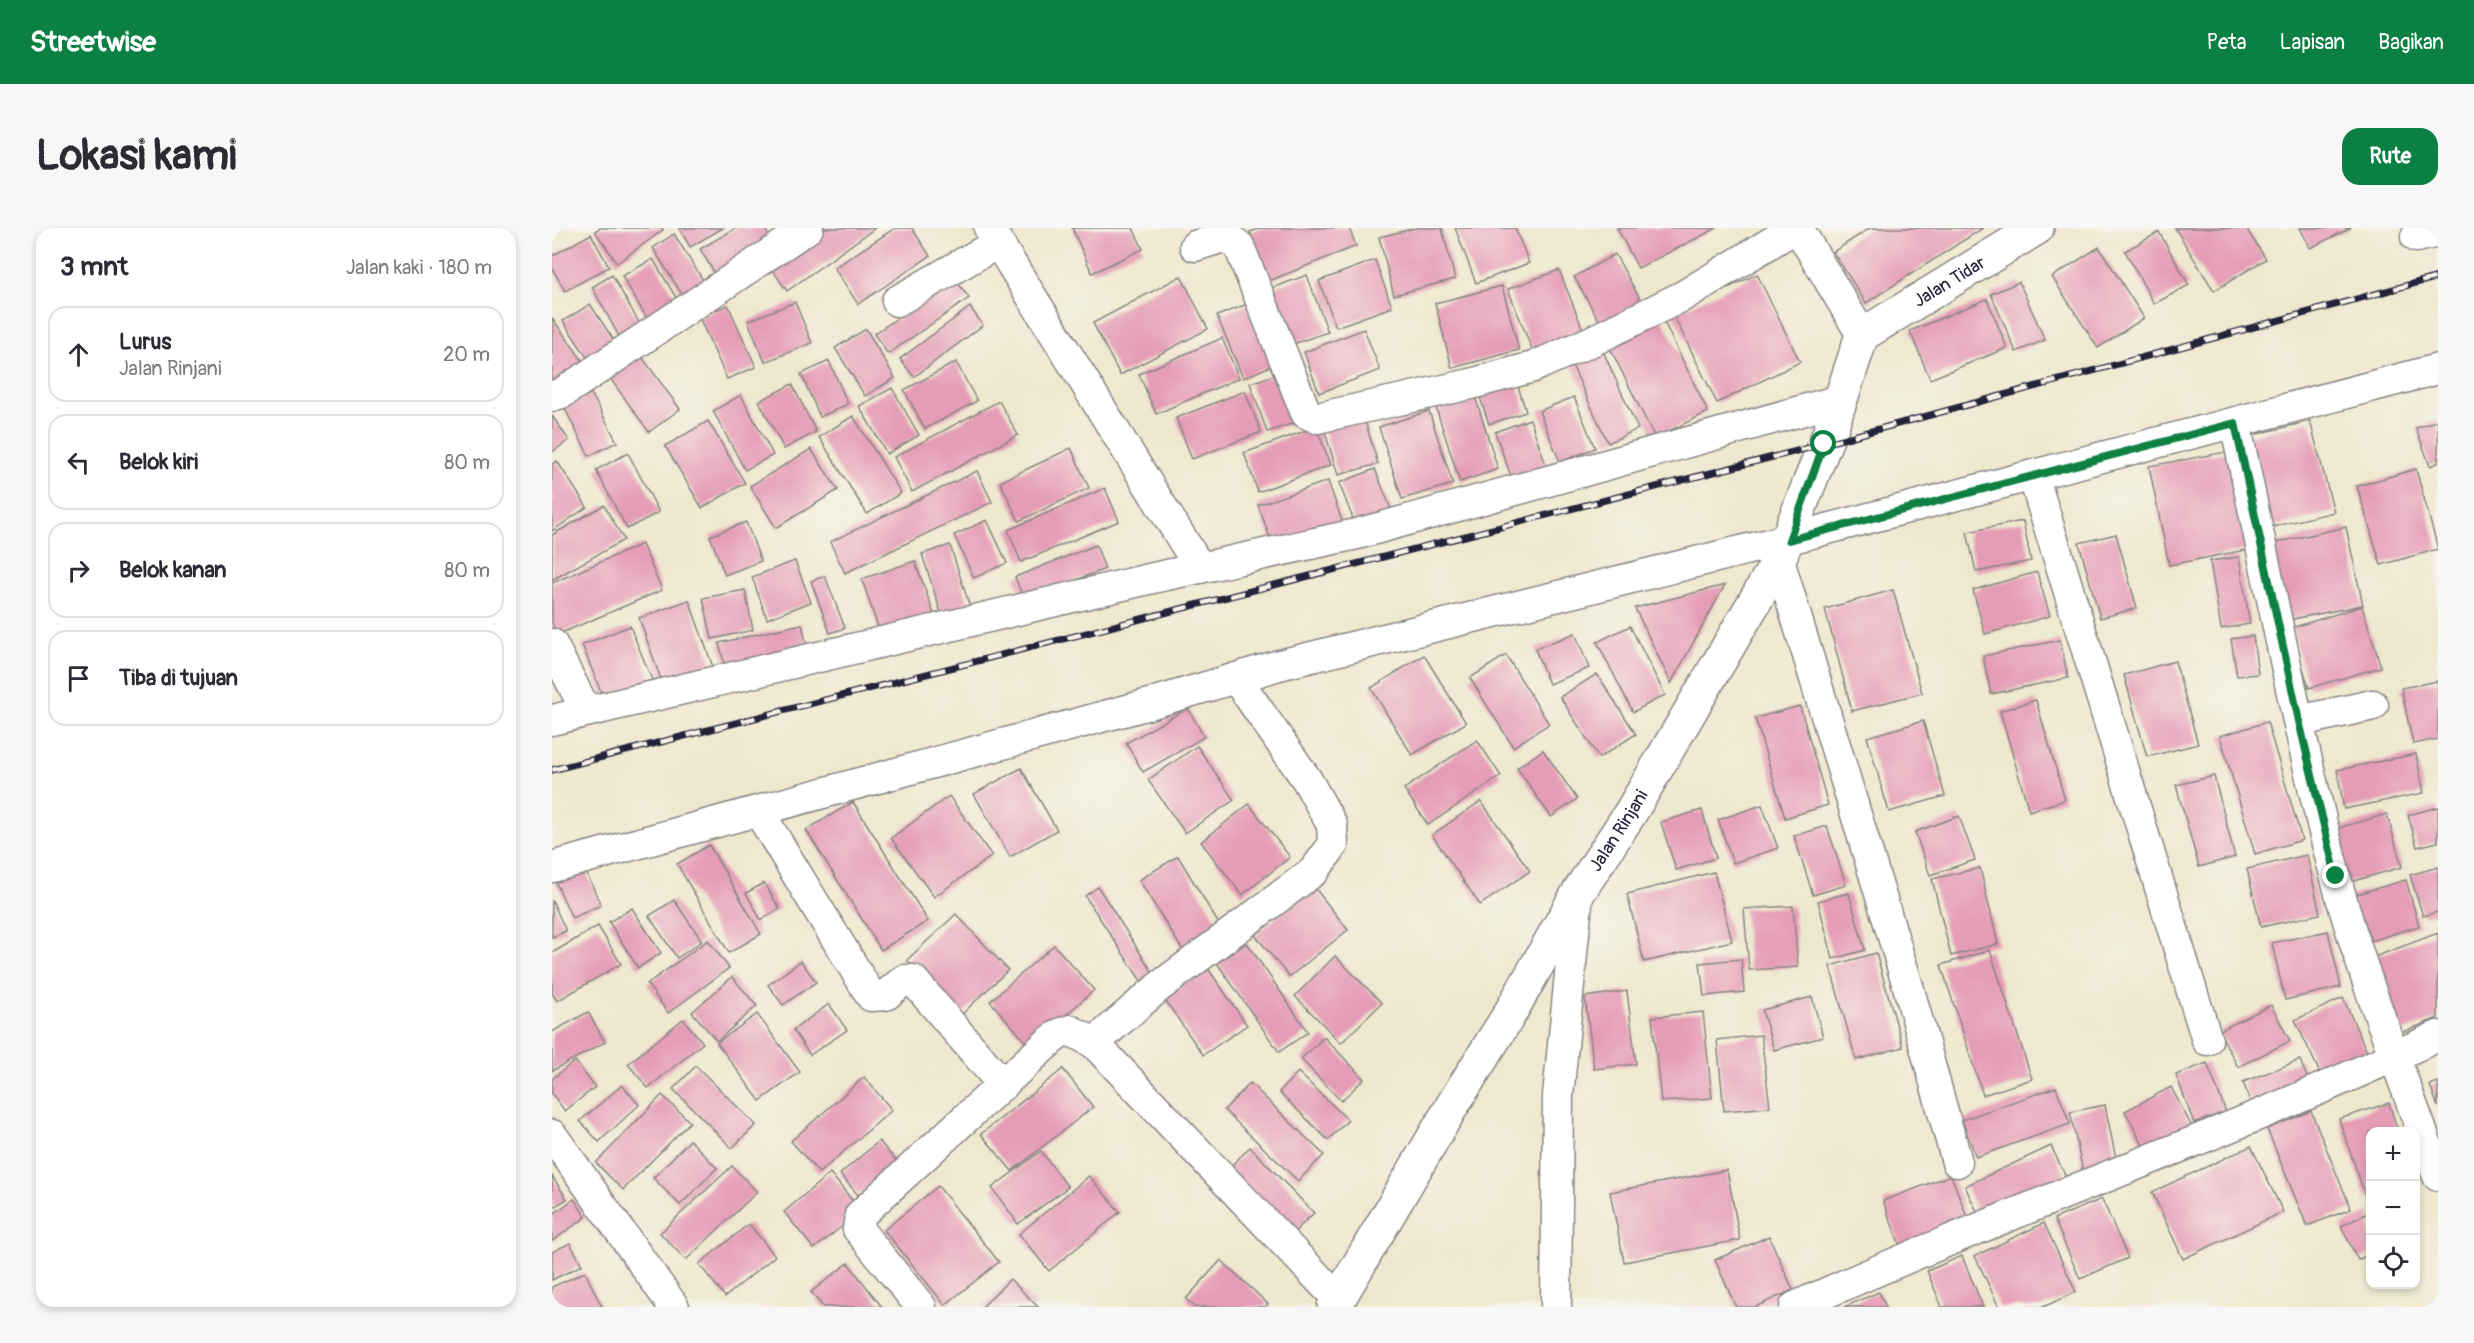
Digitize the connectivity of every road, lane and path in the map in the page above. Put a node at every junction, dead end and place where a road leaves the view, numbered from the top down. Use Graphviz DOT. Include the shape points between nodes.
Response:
graph roads {
  1 [pos="808,228"];
  2 [pos="1796,228"];
  3 [pos="2037,228"];
  4 [pos="994,236"];
  5 [pos="1195,246"];
  6 [pos="897,301"];
  7 [pos="1862,336"];
  8 [pos="2438,369"];
  9 [pos="552,396"];
  10 [pos="1840,400"];
  11 [pos="2235,423"];
  12 [pos="2033,475"];
  13 [pos="1784,550"];
  14 [pos="1200,568"];
  15 [pos="552,644"];
  16 [pos="1236,678"];
  17 [pos="2373,705"];
  18 [pos="586,711"];
  19 [pos="552,720"];
  20 [pos="2299,721"];
  21 [pos="759,812"];
  22 [pos="552,867"];
  23 [pos="1578,893"];
  24 [pos="2438,1036"];
  25 [pos="2207,1040"];
  26 [pos="1094,1043"];
  27 [pos="2396,1056"];
  28 [pos="1003,1085"];
  29 [pos="552,1134"];
  30 [pos="1957,1162"];
  31 [pos="2438,1176"];
  32 [pos="1336,1303"];
  33 [pos="674,1307"];
  34 [pos="921,1307"];
  35 [pos="1556,1307"];
  36 [pos="1795,1307"];
  1 -- 9 [label="street"];
  2 -- 5 [label="street" via="1683,296 1533,367 1317,418 1306,413 1239,246 1226,236"];
  2 -- 7 [label="street"];
  3 -- 7 [label="street, Jalan Tidar"];
  4 -- 6 [label="street"];
  4 -- 14 [label="street"];
  7 -- 10 [label="street, Jalan Rinjani"];
  8 -- 11 [label="street"];
  10 -- 13 [label="street, Jalan Rinjani"];
  10 -- 14 [label="street" via="1357,534"];
  11 -- 12 [label="street"];
  11 -- 20 [label="street"];
  12 -- 13 [label="street"];
  12 -- 25 [label="street"];
  13 -- 16 [label="street" via="1302,659"];
  13 -- 23 [label="street, Jalan Rinjani" via="1631,812"];
  13 -- 30 [label="street"];
  14 -- 18 [label="street"];
  15 -- 18 [label="street"];
  16 -- 21 [label="street"];
  16 -- 26 [label="street" via="1306,780 1332,825 1333,845 1314,871 1160,986"];
  17 -- 20 [label="street"];
  18 -- 19 [label="street"];
  20 -- 27 [label="street" via="2361,964"];
  21 -- 22 [label="street"];
  21 -- 28 [label="street" via="871,996 886,995 904,980 913,980"];
  23 -- 32 [label="street, Jalan Rinjani"];
  23 -- 35 [label="street" via="1558,1096"];
  24 -- 27 [label="street"];
  26 -- 28 [label="street" via="1070,1030 1059,1034"];
  26 -- 32 [label="street"];
  27 -- 31 [label="street"];
  27 -- 36 [label="street" via="1875,1270"];
  28 -- 34 [label="street" via="860,1215 858,1229"];
  29 -- 33 [label="street"];
}
